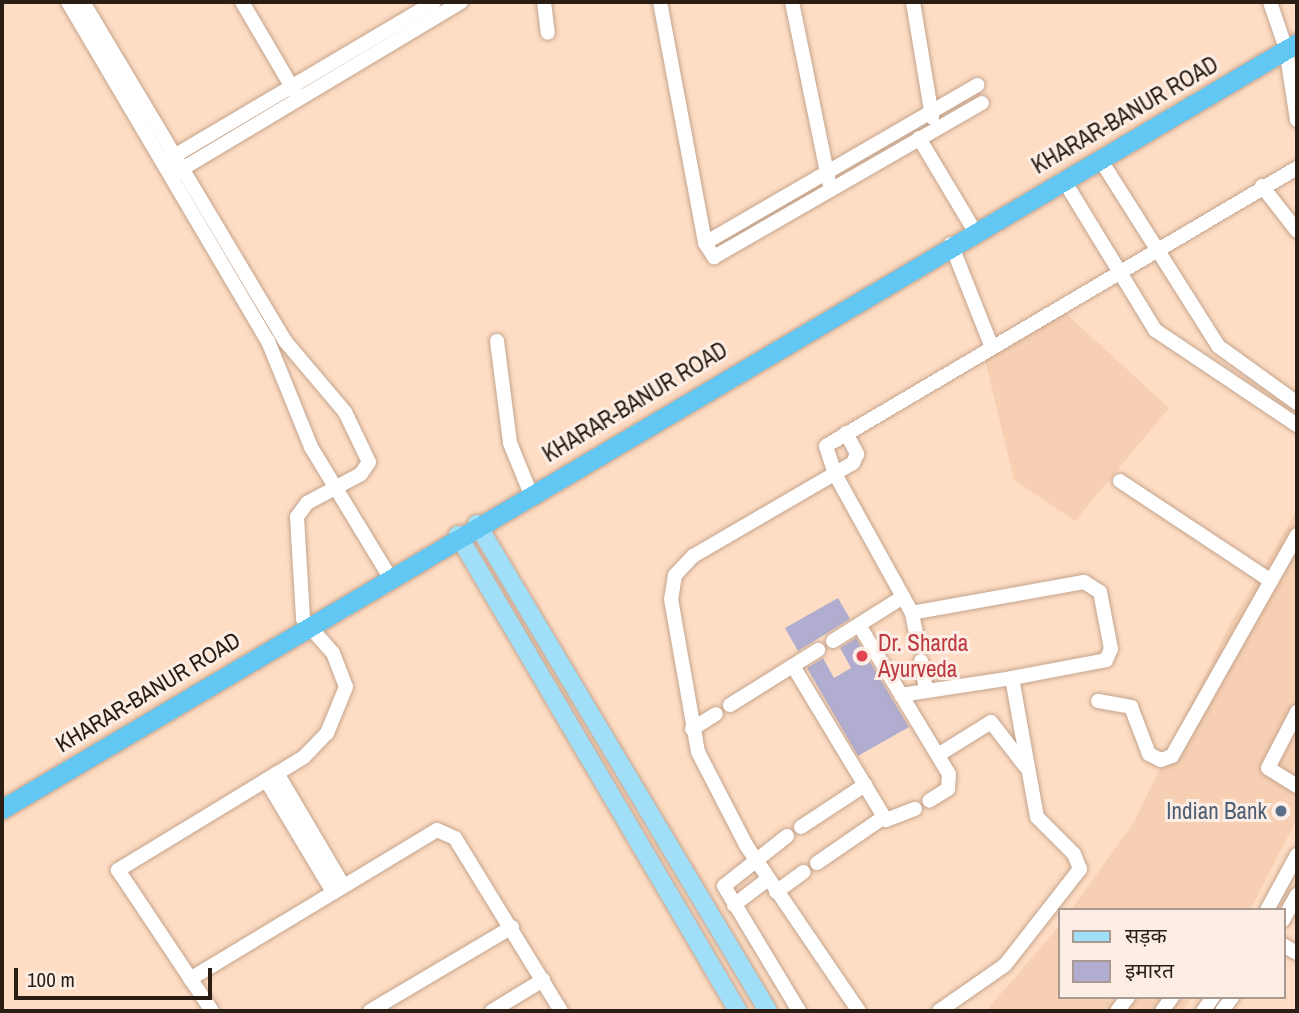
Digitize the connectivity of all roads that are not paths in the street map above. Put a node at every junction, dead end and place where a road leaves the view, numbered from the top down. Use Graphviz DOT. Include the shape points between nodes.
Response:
graph roads {
  1 [pos="68,2"];
  2 [pos="83,2"];
  3 [pos="242,2"];
  4 [pos="434,2"];
  5 [pos="461,2"];
  6 [pos="544,2"];
  7 [pos="660,2"];
  8 [pos="792,2"];
  9 [pos="913,2"];
  10 [pos="1270,2"];
  11 [pos="548,33"];
  12 [pos="1292,46"];
  13 [pos="978,85"];
  14 [pos="295,93"];
  15 [pos="982,103"];
  16 [pos="931,111"];
  17 [pos="1297,120"];
  18 [pos="936,128"];
  19 [pos="919,138"];
  20 [pos="1100,159"];
  21 [pos="174,165"];
  22 [pos="1297,167"];
  23 [pos="827,174"];
  24 [pos="1063,179"];
  25 [pos="1262,186"];
  26 [pos="832,190"];
  27 [pos="974,230"];
  28 [pos="1297,231"];
  29 [pos="705,243"];
  30 [pos="951,244"];
  31 [pos="1154,251"];
  32 [pos="1118,273"];
  33 [pos="497,341"];
  34 [pos="991,345"];
  35 [pos="1297,403"];
  36 [pos="1297,425"];
  37 [pos="846,433"];
  38 [pos="835,474"];
  39 [pos="1120,481"];
  40 [pos="336,487"];
  41 [pos="530,492"];
  42 [pos="477,523"];
  43 [pos="458,535"];
  44 [pos="1297,535"];
  45 [pos="389,576"];
  46 [pos="1271,581"];
  47 [pos="903,597"];
  48 [pos="912,613"];
  49 [pos="859,625"];
  50 [pos="307,626"];
  51 [pos="833,641"];
  52 [pos="918,643"];
  53 [pos="818,650"];
  54 [pos="921,661"];
  55 [pos="793,666"];
  56 [pos="1013,678"];
  57 [pos="926,690"];
  58 [pos="901,695"];
  59 [pos="1098,701"];
  60 [pos="730,705"];
  61 [pos="1297,712"];
  62 [pos="716,714"];
  63 [pos="692,729"];
  64 [pos="938,755"];
  65 [pos="1028,770"];
  66 [pos="272,777"];
  67 [pos="865,785"];
  68 [pos="1297,785"];
  69 [pos="929,801"];
  70 [pos="2,808"];
  71 [pos="915,809"];
  72 [pos="884,817"];
  73 [pos="801,827"];
  74 [pos="787,836"];
  75 [pos="1297,855"];
  76 [pos="755,858"];
  77 [pos="817,863"];
  78 [pos="804,872"];
  79 [pos="772,885"];
  80 [pos="339,888"];
  81 [pos="1297,895"];
  82 [pos="734,905"];
  83 [pos="1268,908"];
  84 [pos="1285,916"];
  85 [pos="512,927"];
  86 [pos="190,979"];
  87 [pos="543,980"];
  88 [pos="212,1011"];
  89 [pos="370,1011"];
  90 [pos="492,1011"];
  91 [pos="561,1011"];
  92 [pos="738,1011"];
  93 [pos="768,1011"];
  94 [pos="799,1011"];
  95 [pos="859,1011"];
  96 [pos="939,1011"];
  1 -- 21 [label="street"];
  2 -- 21 [label="street"];
  3 -- 14 [label="street"];
  4 -- 14 [label="street"];
  5 -- 14 [label="street"];
  6 -- 11 [label="street"];
  7 -- 29 [label="street"];
  8 -- 23 [label="street"];
  9 -- 16 [label="street"];
  10 -- 12 [label="street"];
  12 -- 17 [label="street"];
  12 -- 20 [label="highway, KHARAR-BANUR ROAD"];
  13 -- 16 [label="street"];
  14 -- 21 [label="street"];
  15 -- 18 [label="street"];
  16 -- 18 [label="street"];
  16 -- 23 [label="street"];
  18 -- 19 [label="street"];
  19 -- 26 [label="street"];
  19 -- 27 [label="street"];
  20 -- 24 [label="highway, KHARAR-BANUR ROAD"];
  20 -- 31 [label="street"];
  21 -- 40 [label="street" via="268,341 307,437"];
  21 -- 40 [label="street" via="285,341 363,440 366,469"];
  22 -- 25 [label="street"];
  23 -- 26 [label="street"];
  23 -- 29 [label="street"];
  24 -- 27 [label="highway, KHARAR-BANUR ROAD"];
  24 -- 32 [label="street"];
  25 -- 28 [label="street"];
  25 -- 31 [label="street"];
  26 -- 29 [label="street" via="719,257"];
  27 -- 30 [label="highway, KHARAR-BANUR ROAD"];
  30 -- 34 [label="street"];
  30 -- 41 [label="highway, KHARAR-BANUR ROAD"];
  31 -- 32 [label="street"];
  31 -- 35 [label="street" via="1217,346"];
  32 -- 34 [label="street"];
  32 -- 36 [label="street" via="1167,342"];
  33 -- 41 [label="street" via="510,443"];
  34 -- 37 [label="street"];
  37 -- 38 [label="street" via="826,446"];
  37 -- 38 [label="street" via="856,459"];
  38 -- 47 [label="street"];
  38 -- 63 [label="street" via="693,556 675,575 671,599"];
  39 -- 46 [label="street"];
  40 -- 45 [label="street"];
  40 -- 50 [label="street" via="307,503 298,517"];
  41 -- 42 [label="highway, KHARAR-BANUR ROAD"];
  42 -- 43 [label="highway, KHARAR-BANUR ROAD"];
  42 -- 93 [label="main road"];
  43 -- 45 [label="highway, KHARAR-BANUR ROAD"];
  43 -- 92 [label="main road"];
  44 -- 46 [label="street"];
  45 -- 50 [label="highway, KHARAR-BANUR ROAD"];
  46 -- 59 [label="street" via="1172,757 1161,761 1149,754 1131,707"];
  47 -- 48 [label="street"];
  47 -- 49 [label="street"];
  48 -- 52 [label="street"];
  48 -- 56 [label="street" via="1084,582 1097,586 1110,656"];
  49 -- 51 [label="street"];
  49 -- 58 [label="street"];
  50 -- 66 [label="street" via="333,653 346,687 327,733"];
  50 -- 70 [label="highway, KHARAR-BANUR ROAD"];
  53 -- 55 [label="street"];
  54 -- 57 [label="street"];
  55 -- 60 [label="street"];
  55 -- 67 [label="street"];
  56 -- 57 [label="street"];
  56 -- 65 [label="street"];
  57 -- 58 [label="street"];
  58 -- 64 [label="street"];
  61 -- 68 [label="street" via="1268,768"];
  62 -- 63 [label="street"];
  63 -- 76 [label="street" via="707,773"];
  64 -- 65 [label="street" via="991,722"];
  64 -- 69 [label="street" via="951,784"];
  65 -- 96 [label="street" via="1041,824 1074,854 1080,869 1005,965"];
  66 -- 80 [label="street"];
  66 -- 86 [label="street" via="118,870"];
  67 -- 72 [label="street"];
  67 -- 73 [label="street"];
  71 -- 72 [label="street" via="894,821"];
  72 -- 77 [label="street"];
  74 -- 76 [label="street"];
  75 -- 83 [label="street"];
  76 -- 79 [label="street"];
  76 -- 82 [label="street" via="725,883"];
  78 -- 79 [label="street"];
  79 -- 82 [label="street"];
  79 -- 95 [label="street"];
  80 -- 85 [label="street" via="428,835 447,832"];
  80 -- 86 [label="street"];
  81 -- 84 [label="street"];
  82 -- 94 [label="street"];
  85 -- 87 [label="street"];
  85 -- 89 [label="street"];
  86 -- 88 [label="street"];
  87 -- 90 [label="street"];
  87 -- 91 [label="street"];
}
